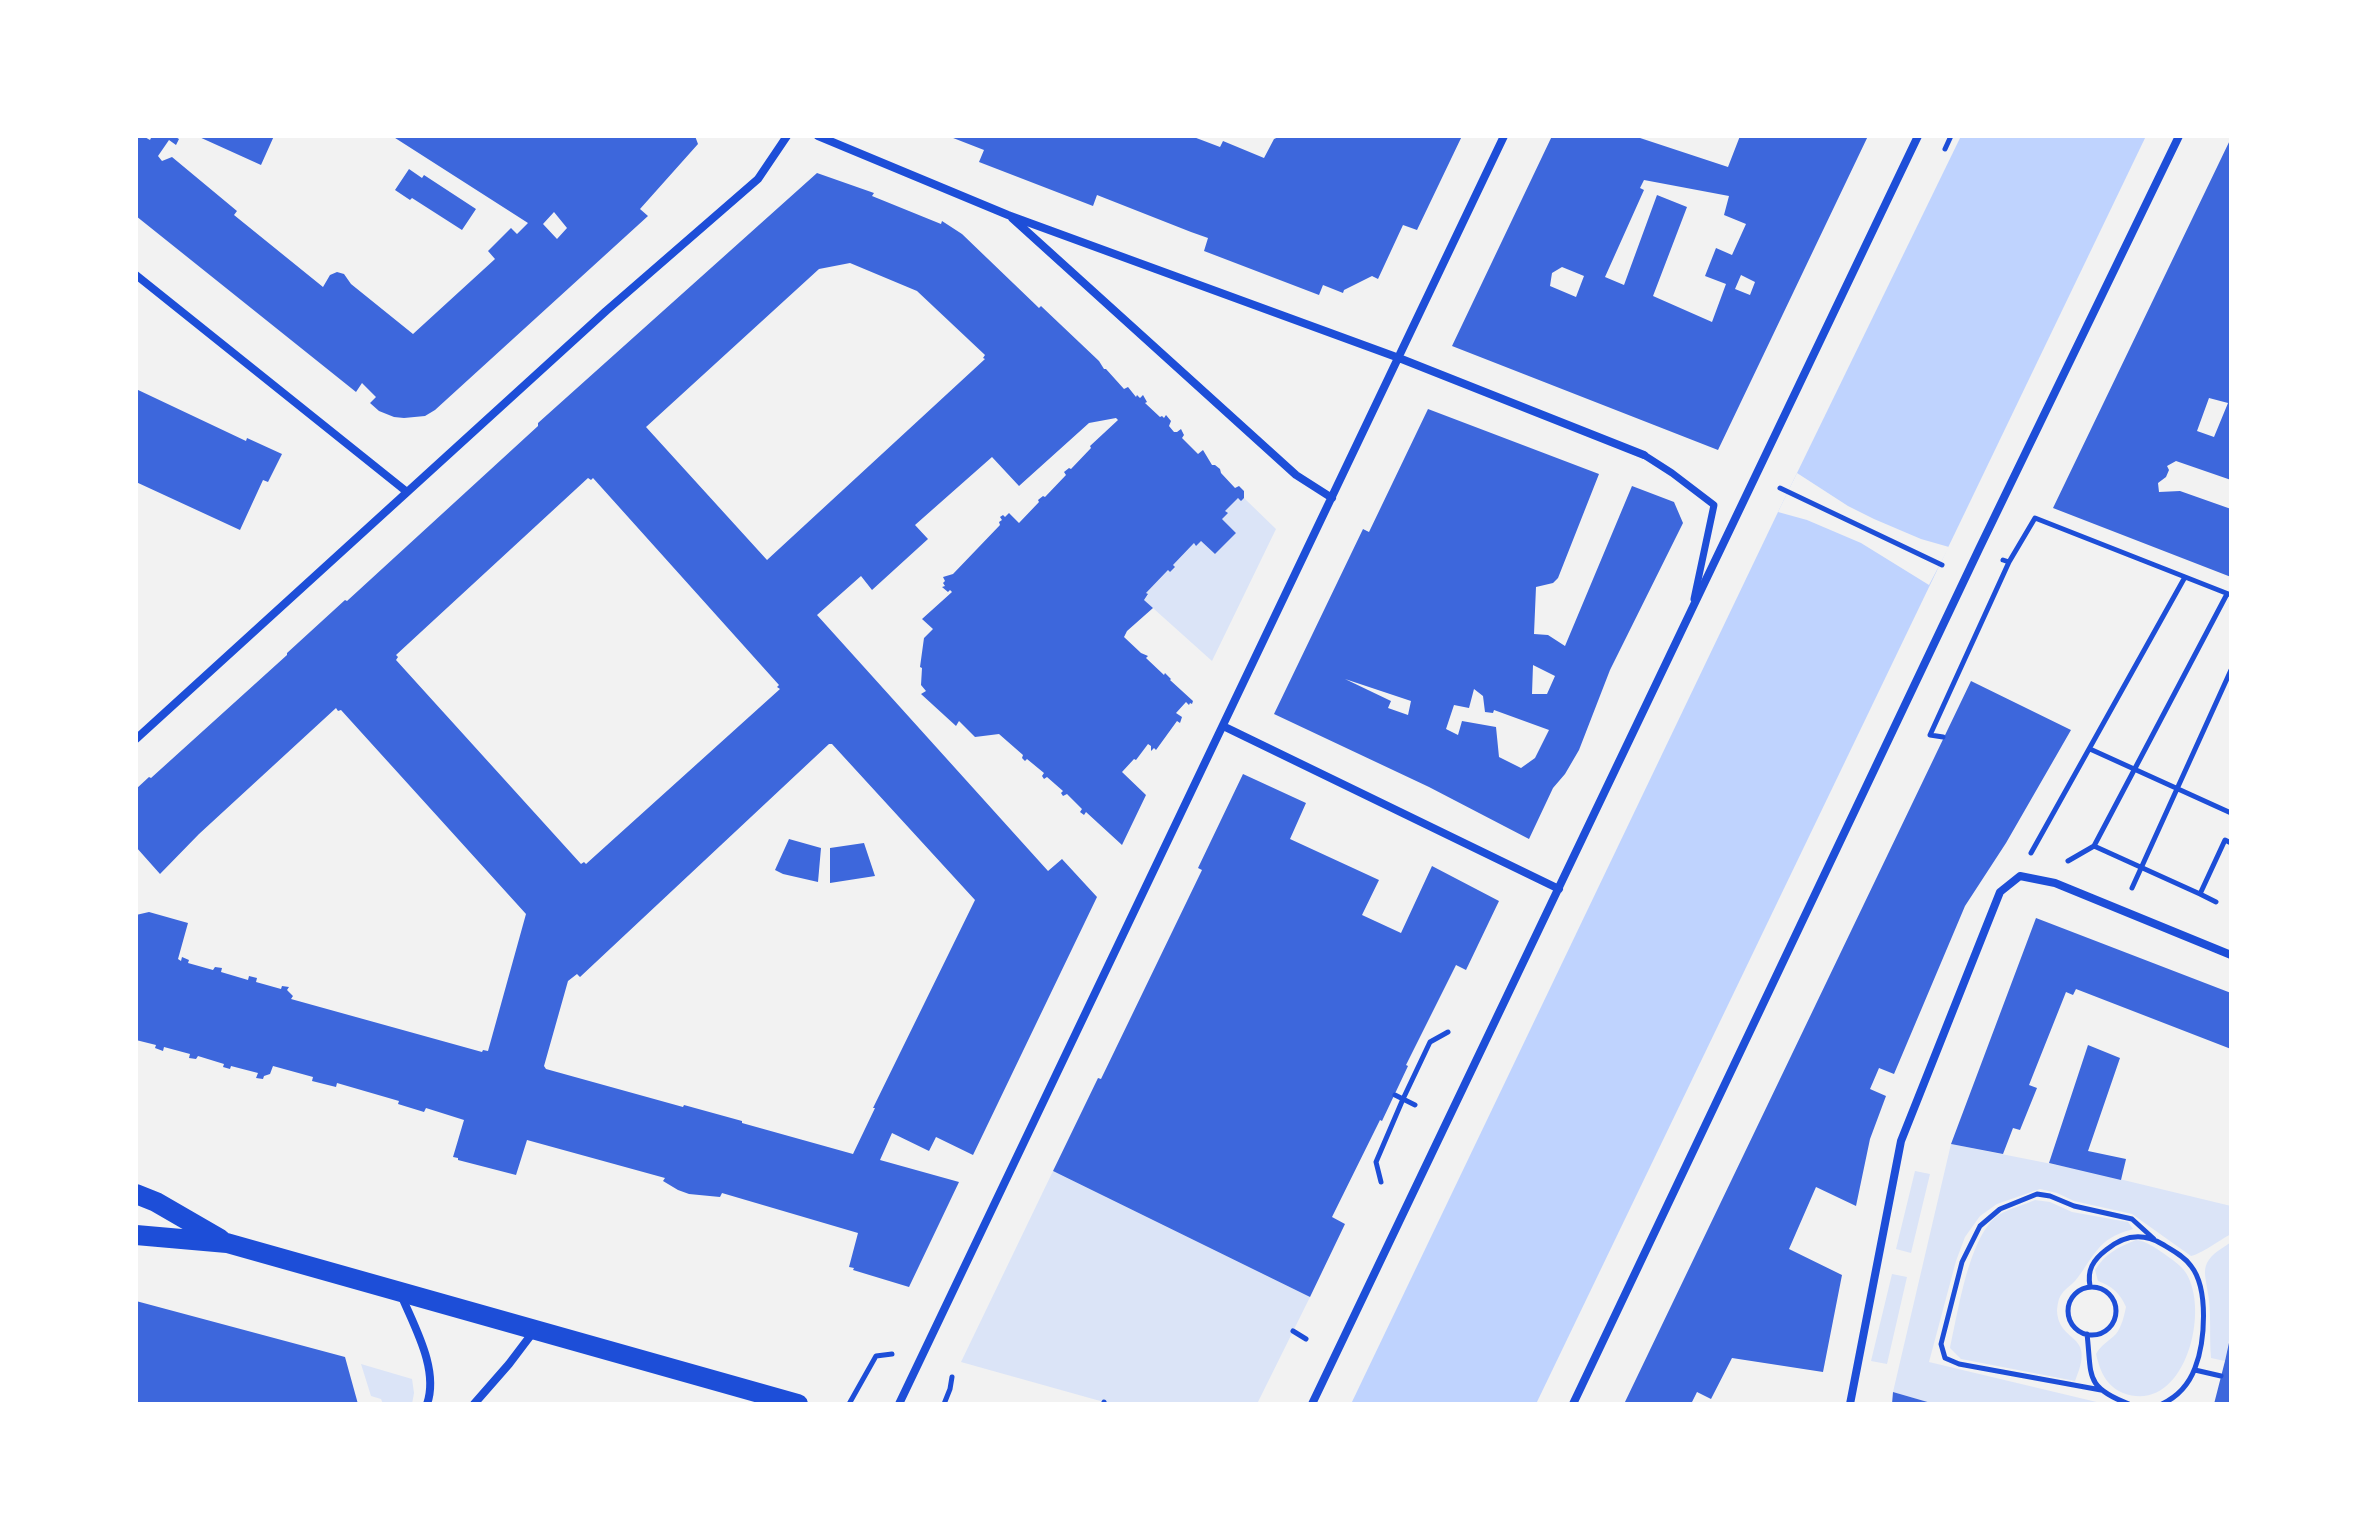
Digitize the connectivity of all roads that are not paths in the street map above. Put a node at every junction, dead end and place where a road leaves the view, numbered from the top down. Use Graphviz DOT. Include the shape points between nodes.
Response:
graph roads {
  1 [pos="787,136"];
  2 [pos="818,136"];
  3 [pos="1504,136"];
  4 [pos="1918,136"];
  5 [pos="2179,136"];
  6 [pos="1008,215"];
  7 [pos="136,275"];
  8 [pos="1399,358"];
  9 [pos="1644,455"];
  10 [pos="407,492"];
  11 [pos="1332,498"];
  12 [pos="1692,611"];
  13 [pos="1223,726"];
  14 [pos="136,739"];
  15 [pos="1559,889"];
  16 [pos="2231,955"];
  17 [pos="136,1194"];
  18 [pos="136,1235"];
  19 [pos="227,1243"];
  20 [pos="400,1292"];
  21 [pos="534,1331"];
  22 [pos="427,1404"];
  23 [pos="474,1404"];
  24 [pos="798,1404"];
  25 [pos="899,1404"];
  26 [pos="1312,1404"];
  27 [pos="1573,1404"];
  28 [pos="1850,1404"];
  1 -- 10 [label="street" via="758,179"];
  2 -- 6 [label="street"];
  3 -- 8 [label="street"];
  4 -- 12 [label="street"];
  5 -- 27 [label="street"];
  6 -- 8 [label="street"];
  6 -- 11 [label="street" via="1296,475"];
  7 -- 10 [label="street"];
  8 -- 9 [label="street"];
  8 -- 11 [label="street"];
  9 -- 12 [label="street" via="1714,505"];
  10 -- 14 [label="street"];
  11 -- 13 [label="street"];
  12 -- 15 [label="street"];
  13 -- 15 [label="street"];
  13 -- 25 [label="street"];
  15 -- 26 [label="street"];
  16 -- 28 [label="street" via="2055,883 2020,876 2000,892 1901,1141"];
  17 -- 19 [label="main road"];
  18 -- 19 [label="main road"];
  19 -- 20 [label="main road"];
  20 -- 21 [label="main road"];
  20 -- 22 [label="street" via="430,1374"];
  21 -- 23 [label="street"];
  21 -- 24 [label="main road"];
}
